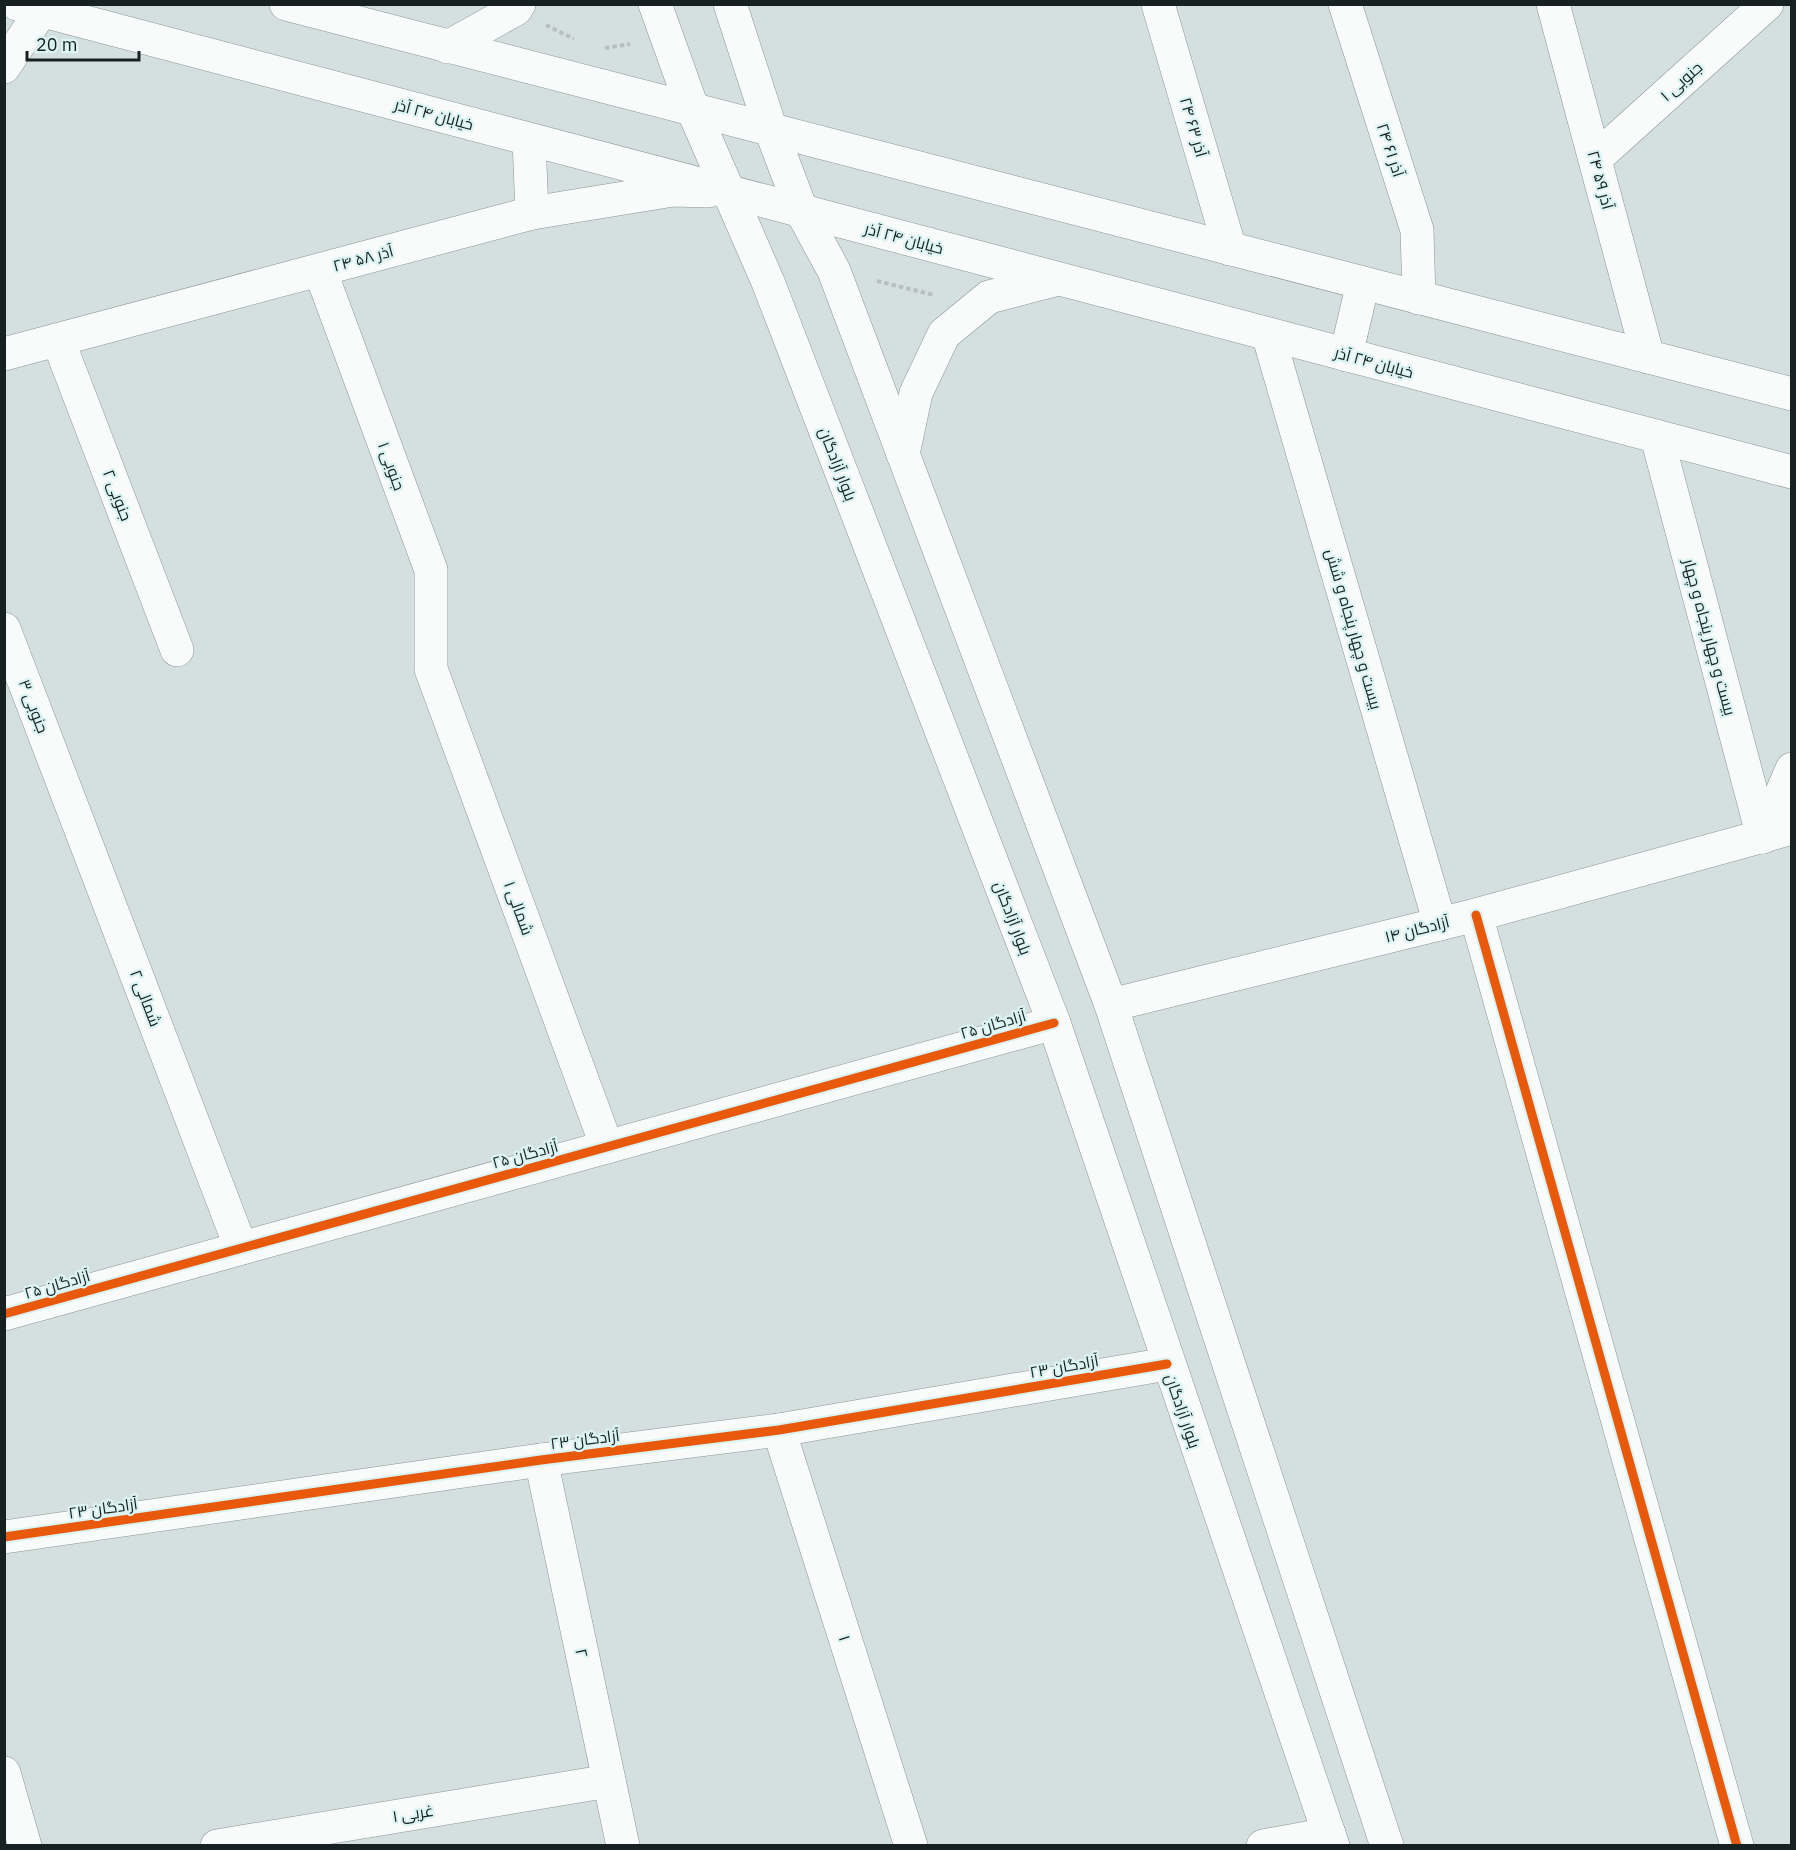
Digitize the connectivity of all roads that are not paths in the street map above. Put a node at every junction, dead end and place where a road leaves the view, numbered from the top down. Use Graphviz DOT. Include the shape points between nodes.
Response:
graph roads {
  1 [pos="286,4"];
  2 [pos="519,4"];
  3 [pos="655,4"];
  4 [pos="730,4"];
  5 [pos="1158,4"];
  6 [pos="1345,4"];
  7 [pos="1553,4"];
  8 [pos="1767,4"];
  9 [pos="1786,4"];
  10 [pos="29,8"];
  11 [pos="1791,9"];
  12 [pos="448,47"];
  13 [pos="4,67"];
  14 [pos="693,110"];
  15 [pos="771,130"];
  16 [pos="529,140"];
  17 [pos="1596,158"];
  18 [pos="726,192"];
  19 [pos="802,212"];
  20 [pos="532,213"];
  21 [pos="1230,249"];
  22 [pos="320,270"];
  23 [pos="1058,279"];
  24 [pos="1363,284"];
  25 [pos="1419,298"];
  26 [pos="1268,334"];
  27 [pos="58,340"];
  28 [pos="4,354"];
  29 [pos="1346,355"];
  30 [pos="1648,357"];
  31 [pos="1791,394"];
  32 [pos="1657,437"];
  33 [pos="903,454"];
  34 [pos="1791,472"];
  35 [pos="4,629"];
  36 [pos="177,650"];
  37 [pos="431,669"];
  38 [pos="50,749"];
  39 [pos="1791,769"];
  40 [pos="1777,832"];
  41 [pos="1476,915"];
  42 [pos="1440,924"];
  43 [pos="1111,1005"];
  44 [pos="1054,1023"];
  45 [pos="607,1147"];
  46 [pos="241,1248"];
  47 [pos="4,1314"];
  48 [pos="1167,1364"];
  49 [pos="779,1430"];
  50 [pos="541,1460"];
  51 [pos="4,1537"];
  52 [pos="4,1773"];
  53 [pos="609,1780"];
  54 [pos="1331,1840"];
  55 [pos="25,1845"];
  56 [pos="217,1845"];
  57 [pos="623,1845"];
  58 [pos="911,1845"];
  59 [pos="1263,1845"];
  60 [pos="1386,1845"];
  61 [pos="1737,1845"];
  1 -- 12 [label="street"];
  2 -- 12 [label="street"];
  3 -- 14 [label="street, بلوار آزادگان"];
  4 -- 15 [label="street"];
  5 -- 21 [label="street, ۲۴ آذر ۶۳"];
  6 -- 25 [label="street, ۲۴ آذر ۶۱" via="1417,230"];
  7 -- 17 [label="street, ۲۴ آذر ۵۹"];
  8 -- 17 [label="street, ۱ جنوبی"];
  9 -- 11 [label="street"];
  10 -- 13 [label="street"];
  10 -- 16 [label="street, خیابان ۲۴ آذر"];
  12 -- 14 [label="street"];
  14 -- 15 [label="street"];
  14 -- 18 [label="street, بلوار آزادگان"];
  15 -- 19 [label="street"];
  15 -- 21 [label="street"];
  16 -- 18 [label="street, خیابان ۲۴ آذر"];
  16 -- 20 [label="street"];
  17 -- 30 [label="street, ۲۴ آذر ۵۹"];
  18 -- 19 [label="street, خیابان ۲۴ آذر"];
  18 -- 20 [label="street, ۲۴ آذر ۵۸" via="672,190"];
  18 -- 44 [label="street, بلوار آزادگان" via="768,282"];
  19 -- 23 [label="street, خیابان ۲۴ آذر"];
  19 -- 33 [label="street" via="834,271"];
  20 -- 22 [label="street, ۲۴ آذر ۵۸"];
  21 -- 24 [label="street"];
  22 -- 27 [label="street, ۲۴ آذر ۵۸"];
  22 -- 37 [label="street, ۱ جنوبی" via="431,570"];
  23 -- 26 [label="street, خیابان ۲۴ آذر"];
  23 -- 33 [label="street" via="989,297 944,334 916,393"];
  24 -- 25 [label="street"];
  24 -- 29 [label="street"];
  25 -- 30 [label="street"];
  26 -- 29 [label="street, خیابان ۲۴ آذر"];
  26 -- 42 [label="street, بیست و چهار پنجاه و شش"];
  27 -- 28 [label="street, ۲۴ آذر ۵۸"];
  27 -- 36 [label="street, ۲ جنوبی"];
  29 -- 32 [label="street, خیابان ۲۴ آذر"];
  30 -- 31 [label="street"];
  32 -- 34 [label="street, خیابان ۲۴ آذر"];
  32 -- 40 [label="street, بیست و چهار پنجاه و چهار"];
  33 -- 43 [label="street"];
  35 -- 38 [label="street, ۳ جنوبی"];
  37 -- 45 [label="street, ۱ شمالی"];
  38 -- 46 [label="street, ۲ شمالی"];
  39 -- 40 [label="street"];
  40 -- 41 [label="street, آزادگان ۱۴"];
  41 -- 42 [label="street, آزادگان ۱۴"];
  41 -- 61 [label="street"];
  42 -- 43 [label="street, آزادگان ۱۴"];
  43 -- 60 [label="street"];
  44 -- 45 [label="street, آزادگان ۲۵"];
  44 -- 48 [label="street, بلوار آزادگان"];
  45 -- 46 [label="street, آزادگان ۲۵"];
  46 -- 47 [label="street, آزادگان ۲۵"];
  48 -- 49 [label="street, آزادگان ۲۳"];
  48 -- 54 [label="street, بلوار آزادگان"];
  49 -- 50 [label="street, آزادگان ۲۳"];
  49 -- 58 [label="street, ۱"];
  50 -- 51 [label="street, آزادگان ۲۳"];
  50 -- 53 [label="street, ۲"];
  52 -- 55 [label="street"];
  53 -- 56 [label="street, ۱ غربی"];
  53 -- 57 [label="street, ۲"];
  54 -- 59 [label="street"];
}
